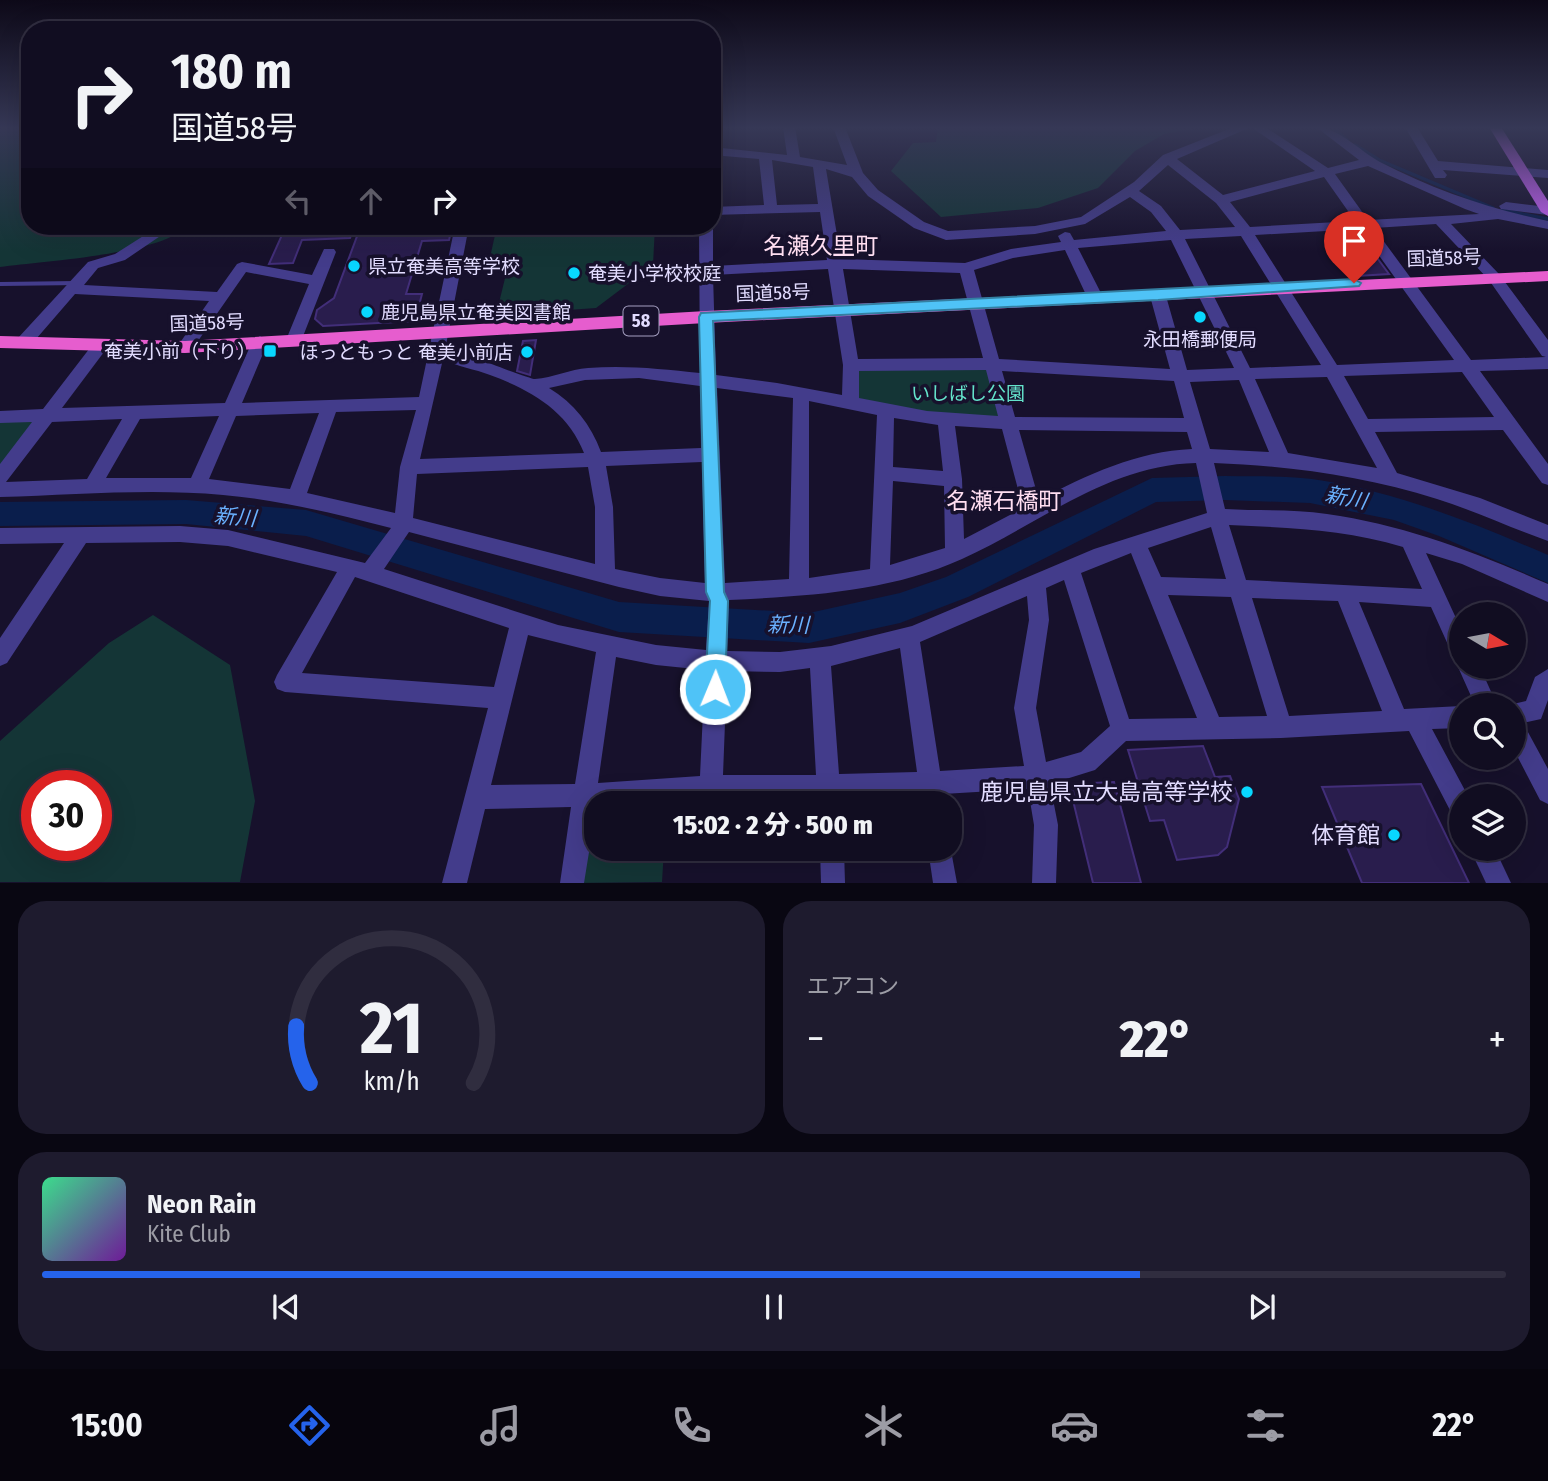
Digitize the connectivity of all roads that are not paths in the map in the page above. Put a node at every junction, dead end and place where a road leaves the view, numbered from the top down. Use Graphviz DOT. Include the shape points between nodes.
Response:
graph roads {
  1 [pos="766,168"];
  2 [pos="820,168"];
  3 [pos="843,168"];
  4 [pos="854,168"];
  5 [pos="1157,168"];
  6 [pos="1181,168"];
  7 [pos="1319,168"];
  8 [pos="1349,168"];
  9 [pos="1385,168"];
  10 [pos="1414,168"];
  11 [pos="1436,168"];
  12 [pos="1470,168"];
  13 [pos="1522,168"];
  14 [pos="1525,173"];
  15 [pos="856,174"];
  16 [pos="1328,174"];
  17 [pos="1548,174"];
  18 [pos="1444,181"];
  19 [pos="1131,191"];
  20 [pos="1221,200"];
  21 [pos="826,208"];
  22 [pos="771,210"];
  23 [pos="721,211"];
  24 [pos="1548,211"];
  25 [pos="1494,215"];
  26 [pos="1440,219"];
  27 [pos="1364,223"];
  28 [pos="1060,225"];
  29 [pos="1548,225"];
  30 [pos="1245,230"];
  31 [pos="154,235"];
  32 [pos="460,235"];
  33 [pos="706,235"];
  34 [pos="1176,235"];
  35 [pos="1069,245"];
  36 [pos="329,252"];
  37 [pos="835,264"];
  38 [pos="965,268"];
  39 [pos="707,271"];
  40 [pos="1548,276"];
  41 [pos="1494,277"];
  42 [pos="317,281"];
  43 [pos="1404,281"];
  44 [pos="0,284"];
  45 [pos="75,286"];
  46 [pos="1281,287"];
  47 [pos="1206,292"];
  48 [pos="1158,296"];
  49 [pos="221,297"];
  50 [pos="1096,299"];
  51 [pos="975,305"];
  52 [pos="842,311"];
  53 [pos="706,317"];
  54 [pos="294,340"];
  55 [pos="437,340"];
  56 [pos="0,342"];
  57 [pos="24,342"];
  58 [pos="260,342"];
  59 [pos="102,344"];
  60 [pos="185,347"];
  61 [pos="1548,352"];
  62 [pos="1548,363"];
  63 [pos="992,364"];
  64 [pos="851,365"];
  65 [pos="1465,365"];
  66 [pos="1332,370"];
  67 [pos="1245,375"];
  68 [pos="1182,376"];
  69 [pos="709,380"];
  70 [pos="533,386"];
  71 [pos="801,395"];
  72 [pos="426,403"];
  73 [pos="850,405"];
  74 [pos="330,406"];
  75 [pos="231,409"];
  76 [pos="886,411"];
  77 [pos="135,412"];
  78 [pos="45,415"];
  79 [pos="0,417"];
  80 [pos="946,419"];
  81 [pos="1507,422"];
  82 [pos="1008,423"];
  83 [pos="1194,425"];
  84 [pos="1363,426"];
  85 [pos="711,455"];
  86 [pos="1281,458"];
  87 [pos="595,460"];
  88 [pos="1204,460"];
  89 [pos="409,467"];
  90 [pos="883,473"];
  91 [pos="1547,475"];
  92 [pos="1390,476"];
  93 [pos="0,477"];
  94 [pos="953,479"];
  95 [pos="197,485"];
  96 [pos="92,487"];
  97 [pos="0,490"];
  98 [pos="296,498"];
  99 [pos="1216,511"];
  100 [pos="1033,512"];
  101 [pos="403,525"];
  102 [pos="1548,533"];
  103 [pos="0,536"];
  104 [pos="79,536"];
  105 [pos="1410,540"];
  106 [pos="1137,543"];
  107 [pos="954,553"];
  108 [pos="1070,569"];
  109 [pos="360,570"];
  110 [pos="606,575"];
  111 [pos="880,575"];
  112 [pos="1036,584"];
  113 [pos="799,586"];
  114 [pos="1154,586"];
  115 [pos="1238,587"];
  116 [pos="1345,592"];
  117 [pos="1548,593"];
  118 [pos="717,597"];
  119 [pos="1437,599"];
  120 [pos="521,622"];
  121 [pos="1449,625"];
  122 [pos="909,636"];
  123 [pos="607,646"];
  124 [pos="0,656"];
  125 [pos="716,656"];
  126 [pos="820,657"];
  127 [pos="1548,679"];
  128 [pos="500,698"];
  129 [pos="1526,712"];
  130 [pos="1449,717"];
  131 [pos="1406,719"];
  132 [pos="1282,727"];
  133 [pos="1212,728"];
  134 [pos="1122,730"];
  135 [pos="1526,751"];
  136 [pos="1039,776"];
  137 [pos="711,786"];
  138 [pos="1449,789"];
  139 [pos="587,791"];
  140 [pos="642,791"];
  141 [pos="777,791"];
  142 [pos="829,791"];
  143 [pos="932,791"];
  144 [pos="944,791"];
  145 [pos="1548,792"];
  146 [pos="584,795"];
  147 [pos="475,797"];
  148 [pos="584,808"];
  149 [pos="832,861"];
  150 [pos="941,861"];
  151 [pos="1488,861"];
  152 [pos="454,883"];
  153 [pos="572,883"];
  154 [pos="833,883"];
  155 [pos="944,883"];
  156 [pos="1044,883"];
  157 [pos="1499,883"];
  1 -- 22 [label="street"];
  2 -- 21 [label="street"];
  3 -- 15 [label="street"];
  4 -- 15 [label="street"];
  5 -- 19 [label="street"];
  6 -- 20 [label="street"];
  7 -- 16 [label="street"];
  8 -- 16 [label="street"];
  9 -- 25 [label="street"];
  10 -- 18 [label="street"];
  11 -- 18 [label="street"];
  12 -- 14 [label="street"];
  13 -- 14 [label="main road"];
  14 -- 17 [label="street"];
  14 -- 24 [label="main road"];
  15 -- 28 [label="street" via="902,215 946,236"];
  16 -- 20 [label="street"];
  16 -- 27 [label="street"];
  18 -- 24 [label="street" via="1489,201"];
  19 -- 28 [label="street" via="1085,220"];
  19 -- 34 [label="street" via="1156,209"];
  20 -- 30 [label="street"];
  21 -- 22 [label="street"];
  21 -- 37 [label="street"];
  22 -- 23 [label="street"];
  25 -- 26 [label="street"];
  25 -- 29 [label="street"];
  26 -- 27 [label="street"];
  26 -- 41 [label="street"];
  27 -- 30 [label="street"];
  27 -- 43 [label="street"];
  28 -- 35 [label="street"];
  30 -- 34 [label="street"];
  30 -- 46 [label="street"];
  31 -- 45 [label="street" via="120,257 93,265"];
  32 -- 55 [label="street"];
  33 -- 39 [label="street"];
  34 -- 35 [label="street"];
  34 -- 47 [label="street"];
  35 -- 38 [label="street" via="1010,254"];
  35 -- 50 [label="street"];
  36 -- 42 [label="street"];
  37 -- 38 [label="street"];
  37 -- 39 [label="street"];
  37 -- 52 [label="street"];
  38 -- 51 [label="street"];
  39 -- 53 [label="street"];
  40 -- 41 [label="highway, 国道58号 / 58"];
  41 -- 43 [label="highway, 国道58号 / 58"];
  41 -- 61 [label="street"];
  42 -- 49 [label="street" via="242,267"];
  42 -- 54 [label="street"];
  43 -- 46 [label="highway, 国道58号 / 58"];
  43 -- 65 [label="street"];
  44 -- 45 [label="lane"];
  45 -- 49 [label="street"];
  45 -- 57 [label="street"];
  46 -- 47 [label="highway, 国道58号 / 58"];
  46 -- 66 [label="street"];
  47 -- 48 [label="highway, 国道58号 / 58"];
  47 -- 67 [label="street"];
  48 -- 50 [label="highway, 国道58号 / 58"];
  48 -- 68 [label="street"];
  49 -- 60 [label="street"];
  50 -- 51 [label="highway, 国道58号 / 58"];
  51 -- 52 [label="highway, 国道58号 / 58"];
  51 -- 63 [label="street"];
  52 -- 53 [label="highway, 国道58号 / 58"];
  52 -- 64 [label="street"];
  53 -- 55 [label="highway, 国道58号 / 58"];
  53 -- 69 [label="street"];
  54 -- 55 [label="highway, 国道58号 / 58"];
  54 -- 58 [label="highway, 国道58号 / 58"];
  55 -- 70 [label="street" via="452,357"];
  55 -- 72 [label="street"];
  56 -- 57 [label="highway, 国道58号 / 58"];
  57 -- 59 [label="highway, 国道58号 / 58"];
  58 -- 60 [label="highway, 国道58号 / 58"];
  58 -- 75 [label="street"];
  59 -- 60 [label="highway, 国道58号 / 58"];
  59 -- 78 [label="street"];
  62 -- 65 [label="street"];
  63 -- 64 [label="street"];
  63 -- 68 [label="street"];
  63 -- 82 [label="street"];
  64 -- 73 [label="street"];
  65 -- 66 [label="street"];
  65 -- 81 [label="street"];
  66 -- 67 [label="street"];
  66 -- 84 [label="street"];
  67 -- 68 [label="street"];
  67 -- 86 [label="street"];
  68 -- 83 [label="street"];
  69 -- 70 [label="street" via="605,372"];
  69 -- 71 [label="street"];
  69 -- 85 [label="street"];
  70 -- 87 [label="street" via="561,404 583,431"];
  71 -- 73 [label="street"];
  71 -- 113 [label="street"];
  72 -- 74 [label="street"];
  72 -- 89 [label="street"];
  73 -- 76 [label="street"];
  74 -- 75 [label="street"];
  74 -- 98 [label="street"];
  75 -- 77 [label="street"];
  75 -- 95 [label="street"];
  76 -- 80 [label="street"];
  76 -- 90 [label="street"];
  77 -- 78 [label="street"];
  77 -- 96 [label="street"];
  78 -- 79 [label="street"];
  78 -- 93 [label="street"];
  80 -- 82 [label="street"];
  80 -- 94 [label="street"];
  81 -- 84 [label="street"];
  81 -- 91 [label="street"];
  82 -- 83 [label="street"];
  82 -- 100 [label="street"];
  83 -- 88 [label="street"];
  84 -- 92 [label="street"];
  85 -- 87 [label="street"];
  85 -- 118 [label="street"];
  86 -- 88 [label="street"];
  86 -- 92 [label="street"];
  87 -- 89 [label="street"];
  87 -- 110 [label="street" via="603,498"];
  88 -- 99 [label="street"];
  88 -- 100 [label="street" via="1166,458 1097,478"];
  89 -- 101 [label="street"];
  90 -- 94 [label="street"];
  90 -- 111 [label="street"];
  92 -- 102 [label="street"];
  94 -- 107 [label="street"];
  95 -- 96 [label="street"];
  95 -- 98 [label="street"];
  96 -- 97 [label="street"];
  98 -- 101 [label="street"];
  99 -- 105 [label="street" via="1324,521"];
  99 -- 106 [label="street"];
  99 -- 115 [label="street"];
  100 -- 107 [label="street"];
  101 -- 109 [label="street"];
  101 -- 110 [label="street"];
  103 -- 104 [label="street"];
  104 -- 109 [label="street" via="228,538"];
  104 -- 124 [label="street"];
  105 -- 117 [label="street" via="1466,557"];
  105 -- 119 [label="street"];
  106 -- 108 [label="street"];
  106 -- 114 [label="street"];
  107 -- 111 [label="street"];
  108 -- 112 [label="street"];
  108 -- 134 [label="street"];
  109 -- 120 [label="street"];
  109 -- 128 [label="street" via="285,682"];
  110 -- 118 [label="street"];
  111 -- 113 [label="street"];
  112 -- 122 [label="street"];
  112 -- 136 [label="street" via="1039,620 1025,708"];
  113 -- 118 [label="street"];
  114 -- 115 [label="street"];
  114 -- 133 [label="street"];
  115 -- 116 [label="street"];
  115 -- 132 [label="street"];
  116 -- 119 [label="street"];
  116 -- 131 [label="street"];
  118 -- 125 [label="street"];
  119 -- 121 [label="street"];
  120 -- 123 [label="street"];
  120 -- 128 [label="street"];
  122 -- 126 [label="street"];
  122 -- 143 [label="street"];
  123 -- 125 [label="street"];
  123 -- 139 [label="street"];
  125 -- 126 [label="street" via="780,662"];
  125 -- 137 [label="street"];
  126 -- 142 [label="street"];
  127 -- 129 [label="street" via="1533,711"];
  128 -- 147 [label="street"];
  130 -- 131 [label="street"];
  131 -- 132 [label="street"];
  131 -- 138 [label="street"];
  132 -- 133 [label="street"];
  133 -- 134 [label="street"];
  134 -- 136 [label="street" via="1087,762"];
  135 -- 145 [label="street"];
  136 -- 144 [label="street"];
  136 -- 156 [label="street" via="1046,825"];
  137 -- 140 [label="street"];
  137 -- 141 [label="street"];
  146 -- 147 [label="street"];
  147 -- 152 [label="street"];
  148 -- 153 [label="street"];
  149 -- 154 [label="street"];
  150 -- 155 [label="street"];
  151 -- 157 [label="street"];
}
